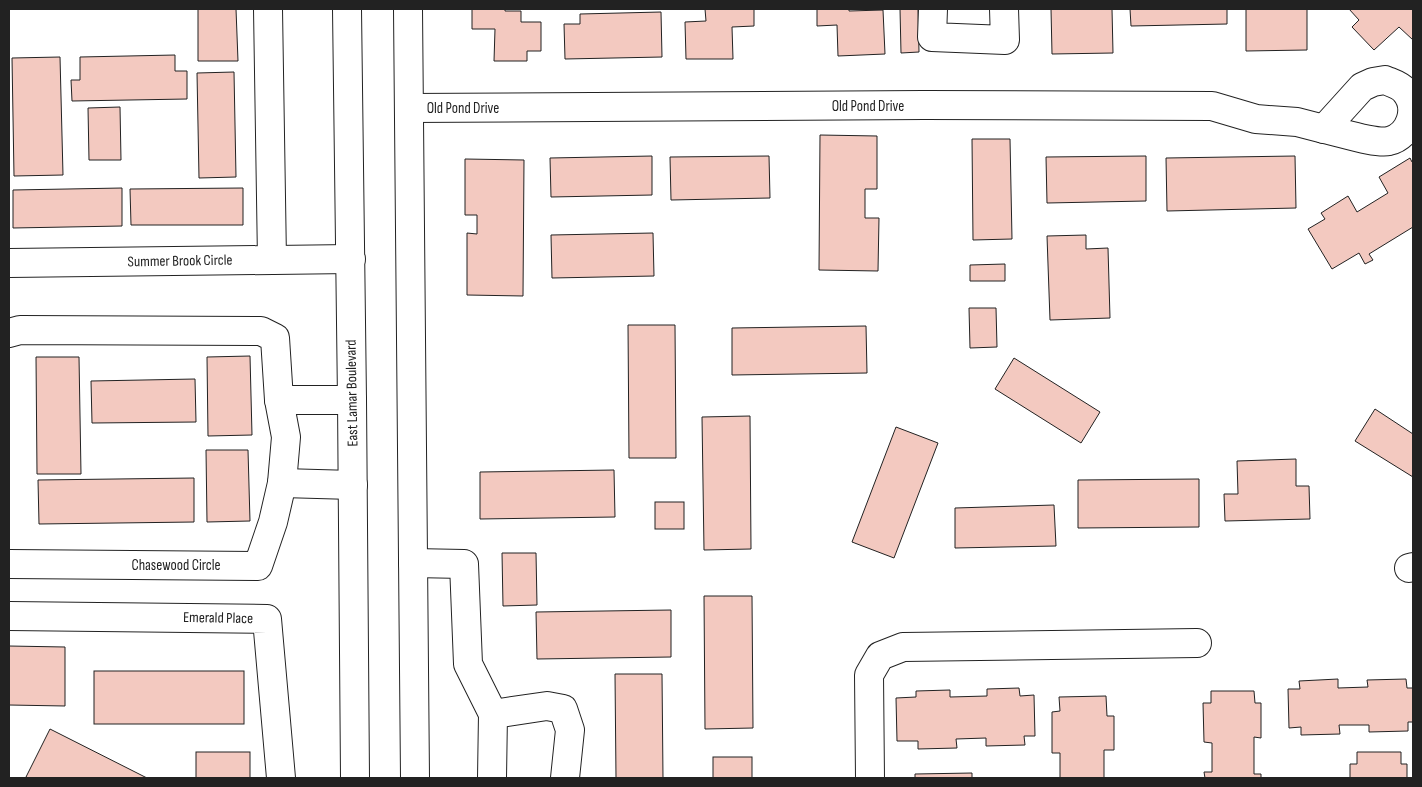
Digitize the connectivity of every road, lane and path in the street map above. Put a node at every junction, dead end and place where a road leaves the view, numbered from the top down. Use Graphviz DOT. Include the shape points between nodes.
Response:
graph roads {
  1 [pos="268,9"];
  2 [pos="347,9"];
  3 [pos="408,9"];
  4 [pos="933,9"];
  5 [pos="1004,9"];
  6 [pos="409,108"];
  7 [pos="1324,129"];
  8 [pos="351,259"];
  9 [pos="272,260"];
  10 [pos="9,263"];
  11 [pos="9,333"];
  12 [pos="279,400"];
  13 [pos="352,400"];
  14 [pos="282,483"];
  15 [pos="353,485"];
  16 [pos="413,563"];
  17 [pos="9,564"];
  18 [pos="9,616"];
  19 [pos="1197,643"];
  20 [pos="492,714"];
  21 [pos="281,778"];
  22 [pos="355,778"];
  23 [pos="415,778"];
  24 [pos="492,778"];
  25 [pos="565,778"];
  26 [pos="870,778"];
  1 -- 9 [label="main road"];
  2 -- 8 [label="main road, East Lamar Boulevard"];
  3 -- 6 [label="main road"];
  4 -- 5 [label="main road" via="932,38 1005,40"];
  6 -- 7 [label="main road, Old Pond Drive" via="1212,106 1256,120 1297,122"];
  6 -- 16 [label="main road"];
  8 -- 9 [label="main road, Summer Brook Circle"];
  8 -- 13 [label="main road, East Lamar Boulevard"];
  9 -- 10 [label="main road, Summer Brook Circle"];
  11 -- 12 [label="main road, Chasewood Circle" via="20,330 261,331 275,338"];
  12 -- 13 [label="main road"];
  12 -- 14 [label="main road, Chasewood Circle" via="286,437"];
  13 -- 15 [label="main road, East Lamar Boulevard"];
  14 -- 15 [label="main road"];
  14 -- 17 [label="main road, Chasewood Circle" via="258,566"];
  15 -- 22 [label="main road, East Lamar Boulevard"];
  16 -- 20 [label="main road" via="464,564 468,664"];
  16 -- 23 [label="main road"];
  18 -- 21 [label="main road, Emerald Place" via="267,619"];
  19 -- 26 [label="main road" via="903,647 880,656 869,675"];
  20 -- 24 [label="main road"];
  20 -- 25 [label="main road" via="547,706 563,709 570,730"];
}
